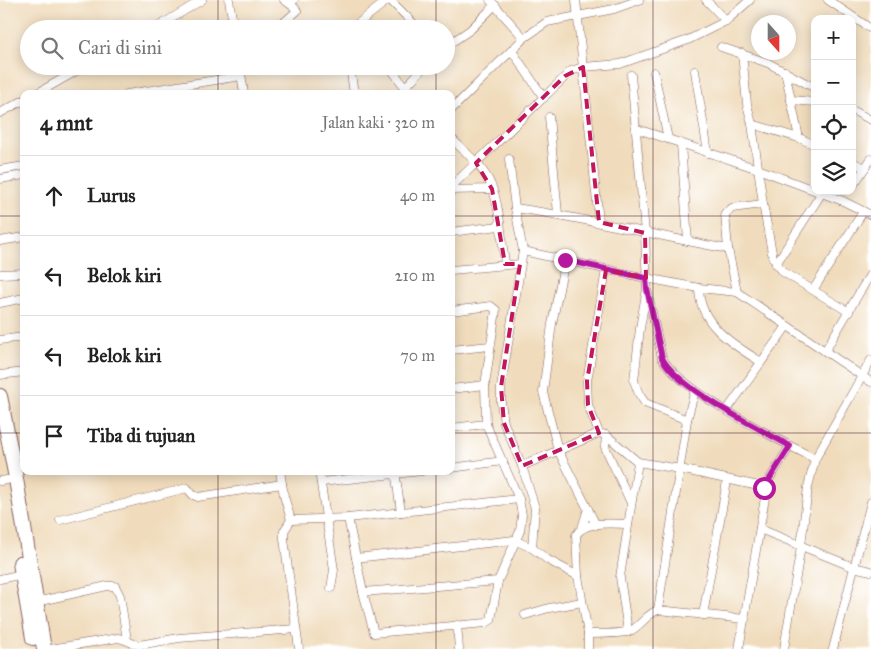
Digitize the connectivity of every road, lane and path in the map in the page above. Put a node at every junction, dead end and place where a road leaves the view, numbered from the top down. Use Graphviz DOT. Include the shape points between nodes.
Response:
graph roads {
  1 [pos="202,0"];
  2 [pos="229,0"];
  3 [pos="576,0"];
  4 [pos="639,0"];
  5 [pos="706,0"];
  6 [pos="750,0"];
  7 [pos="828,0"];
  8 [pos="289,1"];
  9 [pos="493,2"];
  10 [pos="578,16"];
  11 [pos="169,20"];
  12 [pos="232,20"];
  13 [pos="287,20"];
  14 [pos="365,20"];
  15 [pos="410,20"];
  16 [pos="726,21"];
  17 [pos="871,29"];
  18 [pos="524,38"];
  19 [pos="455,40"];
  20 [pos="721,47"];
  21 [pos="512,50"];
  22 [pos="742,53"];
  23 [pos="583,68"];
  24 [pos="694,71"];
  25 [pos="785,71"];
  26 [pos="654,72"];
  27 [pos="69,75"];
  28 [pos="351,75"];
  29 [pos="396,75"];
  30 [pos="419,75"];
  31 [pos="241,76"];
  32 [pos="631,76"];
  33 [pos="811,86"];
  34 [pos="43,90"];
  35 [pos="152,90"];
  36 [pos="243,90"];
  37 [pos="353,90"];
  38 [pos="407,90"];
  39 [pos="409,90"];
  40 [pos="544,98"];
  41 [pos="791,100"];
  42 [pos="20,102"];
  43 [pos="811,102"];
  44 [pos="455,106"];
  45 [pos="856,112"];
  46 [pos="0,113"];
  47 [pos="549,117"];
  48 [pos="871,120"];
  49 [pos="752,124"];
  50 [pos="637,130"];
  51 [pos="799,138"];
  52 [pos="668,139"];
  53 [pos="455,142"];
  54 [pos="811,143"];
  55 [pos="681,144"];
  56 [pos="708,153"];
  57 [pos="509,159"];
  58 [pos="871,159"];
  59 [pos="476,163"];
  60 [pos="856,164"];
  61 [pos="20,167"];
  62 [pos="865,168"];
  63 [pos="758,169"];
  64 [pos="0,170"];
  65 [pos="20,176"];
  66 [pos="0,179"];
  67 [pos="856,182"];
  68 [pos="455,185"];
  69 [pos="455,189"];
  70 [pos="492,189"];
  71 [pos="811,190"];
  72 [pos="820,195"];
  73 [pos="824,195"];
  74 [pos="847,195"];
  75 [pos="843,201"];
  76 [pos="763,204"];
  77 [pos="515,208"];
  78 [pos="867,213"];
  79 [pos="558,214"];
  80 [pos="599,222"];
  81 [pos="499,226"];
  82 [pos="455,232"];
  83 [pos="645,233"];
  84 [pos="20,238"];
  85 [pos="0,241"];
  86 [pos="688,241"];
  87 [pos="728,249"];
  88 [pos="523,251"];
  89 [pos="565,260"];
  90 [pos="512,264"];
  91 [pos="776,264"];
  92 [pos="455,270"];
  93 [pos="606,270"];
  94 [pos="20,273"];
  95 [pos="871,273"];
  96 [pos="0,274"];
  97 [pos="646,278"];
  98 [pos="699,288"];
  99 [pos="647,289"];
  100 [pos="813,290"];
  101 [pos="737,292"];
  102 [pos="20,299"];
  103 [pos="0,303"];
  104 [pos="455,310"];
  105 [pos="850,312"];
  106 [pos="788,326"];
  107 [pos="20,338"];
  108 [pos="0,340"];
  109 [pos="490,346"];
  110 [pos="455,350"];
  111 [pos="825,351"];
  112 [pos="871,360"];
  113 [pos="762,362"];
  114 [pos="20,372"];
  115 [pos="0,375"];
  116 [pos="861,376"];
  117 [pos="871,382"];
  118 [pos="485,385"];
  119 [pos="455,389"];
  120 [pos="695,390"];
  121 [pos="0,396"];
  122 [pos="727,410"];
  123 [pos="687,420"];
  124 [pos="486,424"];
  125 [pos="455,428"];
  126 [pos="602,434"];
  127 [pos="0,440"];
  128 [pos="790,446"];
  129 [pos="558,450"];
  130 [pos="815,459"];
  131 [pos="503,462"];
  132 [pos="638,462"];
  133 [pos="522,466"];
  134 [pos="455,468"];
  135 [pos="680,469"];
  136 [pos="281,475"];
  137 [pos="320,475"];
  138 [pos="374,475"];
  139 [pos="396,475"];
  140 [pos="727,480"];
  141 [pos="321,482"];
  142 [pos="282,484"];
  143 [pos="764,488"];
  144 [pos="11,492"];
  145 [pos="519,498"];
  146 [pos="871,502"];
  147 [pos="631,503"];
  148 [pos="588,509"];
  149 [pos="401,512"];
  150 [pos="326,518"];
  151 [pos="348,518"];
  152 [pos="60,520"];
  153 [pos="290,520"];
  154 [pos="628,524"];
  155 [pos="596,525"];
  156 [pos="582,528"];
  157 [pos="760,529"];
  158 [pos="518,541"];
  159 [pos="801,546"];
  160 [pos="531,547"];
  161 [pos="356,558"];
  162 [pos="853,567"];
  163 [pos="871,570"];
  164 [pos="22,574"];
  165 [pos="578,576"];
  166 [pos="0,579"];
  167 [pos="498,581"];
  168 [pos="331,588"];
  169 [pos="363,592"];
  170 [pos="36,602"];
  171 [pos="582,602"];
  172 [pos="658,610"];
  173 [pos="526,615"];
  174 [pos="703,615"];
  175 [pos="745,619"];
  176 [pos="457,625"];
  177 [pos="296,629"];
  178 [pos="628,632"];
  179 [pos="588,634"];
  180 [pos="127,640"];
  181 [pos="34,649"];
  182 [pos="44,649"];
  183 [pos="50,649"];
  184 [pos="299,649"];
  185 [pos="459,649"];
  186 [pos="588,649"];
  187 [pos="739,649"];
  188 [pos="784,649"];
  189 [pos="833,649"];
  1 -- 11 [label="street"];
  2 -- 12 [label="street"];
  3 -- 10 [label="street"];
  4 -- 10 [label="street"];
  5 -- 16 [label="street"];
  6 -- 16 [label="street"];
  7 -- 17 [label="street"];
  8 -- 13 [label="street" via="297,11"];
  9 -- 18 [label="street"];
  9 -- 19 [label="street" via="470,30"];
  10 -- 18 [label="street" via="547,22"];
  10 -- 23 [label="street"];
  14 -- 15 [label="street" via="388,0"];
  16 -- 23 [label="street" via="634,60"];
  18 -- 21 [label="street"];
  20 -- 22 [label="street"];
  21 -- 40 [label="street"];
  21 -- 44 [label="street"];
  22 -- 25 [label="street"];
  22 -- 49 [label="street"];
  23 -- 40 [label="street" via="571,71"];
  23 -- 80 [label="street"];
  24 -- 56 [label="street"];
  25 -- 33 [label="street"];
  25 -- 41 [label="street"];
  26 -- 52 [label="street"];
  27 -- 34 [label="street"];
  28 -- 37 [label="street"];
  29 -- 38 [label="street"];
  30 -- 39 [label="street"];
  31 -- 35 [label="street"];
  31 -- 36 [label="street"];
  32 -- 50 [label="street"];
  40 -- 59 [label="street"];
  41 -- 43 [label="street"];
  41 -- 51 [label="street"];
  42 -- 46 [label="street"];
  45 -- 48 [label="street"];
  47 -- 79 [label="street"];
  49 -- 51 [label="street"];
  49 -- 63 [label="street"];
  50 -- 52 [label="street"];
  50 -- 83 [label="street"];
  51 -- 54 [label="street"];
  52 -- 55 [label="street"];
  53 -- 59 [label="street"];
  55 -- 56 [label="street"];
  55 -- 86 [label="street"];
  56 -- 63 [label="street"];
  57 -- 77 [label="street"];
  58 -- 62 [label="street"];
  59 -- 68 [label="street"];
  59 -- 70 [label="street"];
  60 -- 62 [label="street"];
  61 -- 64 [label="street"];
  62 -- 67 [label="street"];
  63 -- 71 [label="street"];
  63 -- 76 [label="street"];
  65 -- 66 [label="street"];
  69 -- 70 [label="street"];
  70 -- 81 [label="street"];
  72 -- 91 [label="street"];
  73 -- 75 [label="street"];
  74 -- 75 [label="street"];
  75 -- 78 [label="street"];
  76 -- 87 [label="street" via="727,211"];
  76 -- 91 [label="street"];
  77 -- 79 [label="street"];
  77 -- 88 [label="street"];
  78 -- 100 [label="street"];
  79 -- 80 [label="street"];
  80 -- 83 [label="street"];
  81 -- 82 [label="street"];
  81 -- 90 [label="street"];
  83 -- 86 [label="street"];
  83 -- 97 [label="street"];
  84 -- 85 [label="street"];
  86 -- 87 [label="street"];
  87 -- 101 [label="street"];
  88 -- 89 [label="street"];
  88 -- 90 [label="street"];
  89 -- 93 [label="street"];
  89 -- 129 [label="street" via="543,386"];
  90 -- 92 [label="street"];
  90 -- 133 [label="street" via="501,402 504,423"];
  91 -- 100 [label="street" via="783,272"];
  93 -- 97 [label="street"];
  93 -- 126 [label="street" via="587,381 588,405"];
  94 -- 96 [label="street"];
  95 -- 105 [label="street"];
  97 -- 98 [label="street"];
  97 -- 99 [label="street"];
  98 -- 101 [label="street"];
  98 -- 113 [label="street" via="701,302 716,329"];
  99 -- 120 [label="street" via="662,358"];
  99 -- 123 [label="street" via="634,381 645,403"];
  100 -- 105 [label="street"];
  101 -- 106 [label="street"];
  102 -- 103 [label="street"];
  104 -- 109 [label="street" via="495,308"];
  105 -- 111 [label="street"];
  106 -- 111 [label="street"];
  106 -- 113 [label="street"];
  107 -- 108 [label="street"];
  109 -- 110 [label="street"];
  109 -- 118 [label="street"];
  111 -- 116 [label="street"];
  112 -- 116 [label="street"];
  113 -- 122 [label="street"];
  114 -- 115 [label="street"];
  116 -- 117 [label="street"];
  116 -- 130 [label="street"];
  118 -- 119 [label="street"];
  118 -- 124 [label="street"];
  120 -- 122 [label="street"];
  120 -- 123 [label="street"];
  121 -- 144 [label="highway"];
  122 -- 128 [label="street"];
  123 -- 135 [label="street"];
  124 -- 125 [label="street"];
  124 -- 131 [label="street"];
  126 -- 129 [label="street"];
  126 -- 132 [label="street"];
  126 -- 147 [label="street"];
  127 -- 144 [label="highway"];
  128 -- 130 [label="street"];
  128 -- 143 [label="street"];
  129 -- 133 [label="street"];
  129 -- 148 [label="street"];
  130 -- 159 [label="street"];
  131 -- 134 [label="street"];
  131 -- 145 [label="street"];
  132 -- 135 [label="street"];
  132 -- 147 [label="street"];
  133 -- 160 [label="street" via="535,508"];
  135 -- 140 [label="street"];
  135 -- 172 [label="street"];
  136 -- 142 [label="street"];
  137 -- 141 [label="street"];
  138 -- 141 [label="street"];
  139 -- 149 [label="street"];
  140 -- 143 [label="street"];
  140 -- 174 [label="street"];
  141 -- 150 [label="street"];
  142 -- 152 [label="street" via="198,496 187,488"];
  142 -- 153 [label="street"];
  143 -- 157 [label="street"];
  144 -- 164 [label="highway"];
  144 -- 170 [label="highway"];
  145 -- 149 [label="street"];
  145 -- 158 [label="street" via="522,515"];
  146 -- 162 [label="street"];
  147 -- 154 [label="street"];
  148 -- 155 [label="street"];
  148 -- 156 [label="street"];
  149 -- 151 [label="street"];
  150 -- 151 [label="street"];
  150 -- 153 [label="street"];
  150 -- 168 [label="street" via="334,570"];
  151 -- 161 [label="street"];
  153 -- 177 [label="street" via="284,539"];
  154 -- 155 [label="street"];
  154 -- 178 [label="street" via="620,579"];
  155 -- 156 [label="street"];
  156 -- 165 [label="street" via="575,539"];
  157 -- 159 [label="street"];
  157 -- 175 [label="street"];
  158 -- 160 [label="street"];
  158 -- 161 [label="street" via="508,539"];
  158 -- 167 [label="street"];
  159 -- 162 [label="street"];
  159 -- 188 [label="street"];
  160 -- 165 [label="street"];
  161 -- 169 [label="street"];
  162 -- 163 [label="street"];
  162 -- 189 [label="street"];
  164 -- 166 [label="street"];
  164 -- 181 [label="highway"];
  165 -- 171 [label="street"];
  167 -- 169 [label="street"];
  167 -- 176 [label="street" via="491,620"];
  169 -- 176 [label="street" via="374,633"];
  170 -- 180 [label="street" via="115,586 120,596"];
  170 -- 182 [label="highway"];
  171 -- 173 [label="street"];
  171 -- 179 [label="street"];
  172 -- 174 [label="street"];
  172 -- 178 [label="street"];
  174 -- 175 [label="street"];
  175 -- 187 [label="street"];
  176 -- 185 [label="street"];
  177 -- 180 [label="street" via="180,638 139,645"];
  177 -- 184 [label="street"];
  178 -- 179 [label="street"];
  179 -- 186 [label="street"];
  180 -- 183 [label="street" via="118,638"];
}
